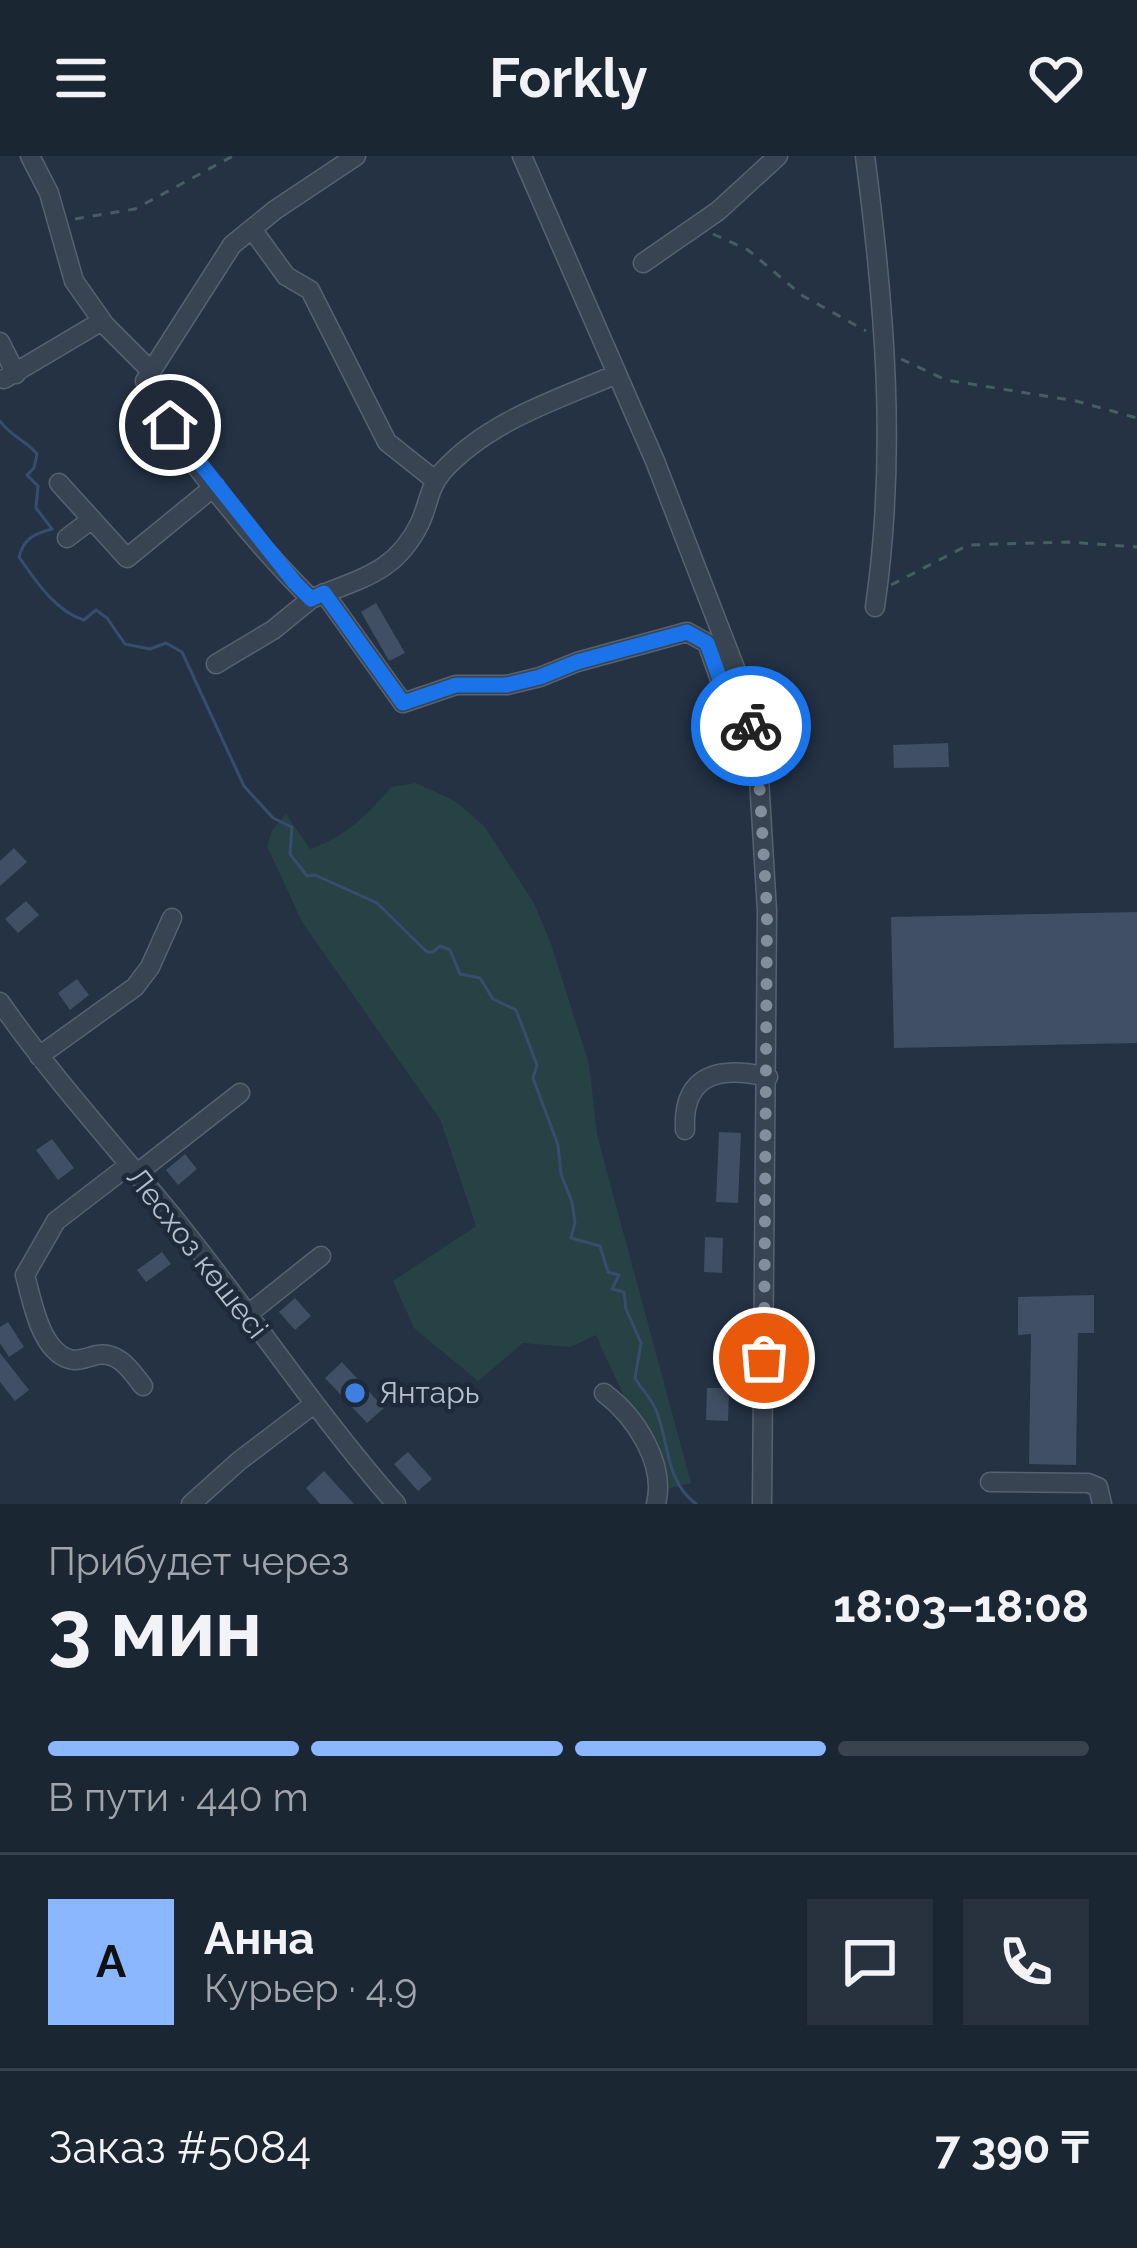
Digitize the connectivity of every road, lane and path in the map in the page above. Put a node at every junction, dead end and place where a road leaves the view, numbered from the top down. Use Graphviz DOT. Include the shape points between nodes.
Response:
graph roads {
  1 [pos="30,156"];
  2 [pos="232,156"];
  3 [pos="356,156"];
  4 [pos="522,156"];
  5 [pos="778,156"];
  6 [pos="865,156"];
  7 [pos="56,221"];
  8 [pos="696,224"];
  9 [pos="252,229"];
  10 [pos="643,263"];
  11 [pos="103,321"];
  12 [pos="0,342"];
  13 [pos="884,342"];
  14 [pos="150,370"];
  15 [pos="617,374"];
  16 [pos="1137,418"];
  17 [pos="436,481"];
  18 [pos="59,483"];
  19 [pos="215,485"];
  20 [pos="92,519"];
  21 [pos="67,538"];
  22 [pos="1137,547"];
  23 [pos="317,596"];
  24 [pos="876,599"];
  25 [pos="216,664"];
  26 [pos="744,698"];
  27 [pos="172,918"];
  28 [pos="3,1011"];
  29 [pos="39,1056"];
  30 [pos="768,1078"];
  31 [pos="240,1093"];
  32 [pos="685,1130"];
  33 [pos="132,1169"];
  34 [pos="321,1256"];
  35 [pos="247,1315"];
  36 [pos="143,1386"];
  37 [pos="604,1393"];
  38 [pos="314,1404"];
  39 [pos="990,1482"];
  40 [pos="658,1500"];
  41 [pos="191,1504"];
  42 [pos="396,1504"];
  43 [pos="762,1504"];
  44 [pos="1102,1504"];
  1 -- 7 [label="street"];
  2 -- 7 [label="path" via="135,208"];
  3 -- 9 [label="street"];
  4 -- 15 [label="street"];
  5 -- 8 [label="street"];
  6 -- 13 [label="street"];
  7 -- 11 [label="street" via="74,280"];
  8 -- 10 [label="street"];
  8 -- 13 [label="path"];
  9 -- 14 [label="street" via="232,245"];
  9 -- 17 [label="street" via="286,275 310,290 387,442"];
  11 -- 12 [label="street" via="10,376"];
  11 -- 14 [label="street"];
  13 -- 16 [label="path" via="946,380"];
  13 -- 24 [label="street" via="890,410"];
  14 -- 19 [label="street" via="152,400"];
  15 -- 17 [label="street" via="521,413"];
  15 -- 26 [label="street"];
  17 -- 23 [label="street" via="399,558"];
  18 -- 20 [label="street"];
  19 -- 20 [label="street" via="127,558"];
  19 -- 23 [label="street"];
  20 -- 21 [label="street"];
  22 -- 24 [label="path" via="968,545"];
  23 -- 25 [label="street"];
  23 -- 26 [label="street" via="403,703 456,685 540,677 687,632 707,643 723,688"];
  26 -- 30 [label="street" via="764,827"];
  27 -- 29 [label="street" via="136,987"];
  28 -- 29 [label="street, Лесхоз көшесі"];
  29 -- 33 [label="street, Лесхоз көшесі"];
  30 -- 32 [label="street" via="735,1070 706,1079 686,1106"];
  30 -- 43 [label="street"];
  31 -- 33 [label="street"];
  33 -- 35 [label="street, Лесхоз көшесі"];
  33 -- 36 [label="street" via="56,1221 25,1275 54,1351 72,1361 111,1355"];
  34 -- 35 [label="street"];
  35 -- 38 [label="street, Лесхоз көшесі"];
  37 -- 40 [label="street" via="640,1431 660,1482"];
  38 -- 41 [label="street"];
  38 -- 42 [label="street, Лесхоз көшесі"];
  39 -- 44 [label="street" via="1088,1483 1098,1487"];
}
